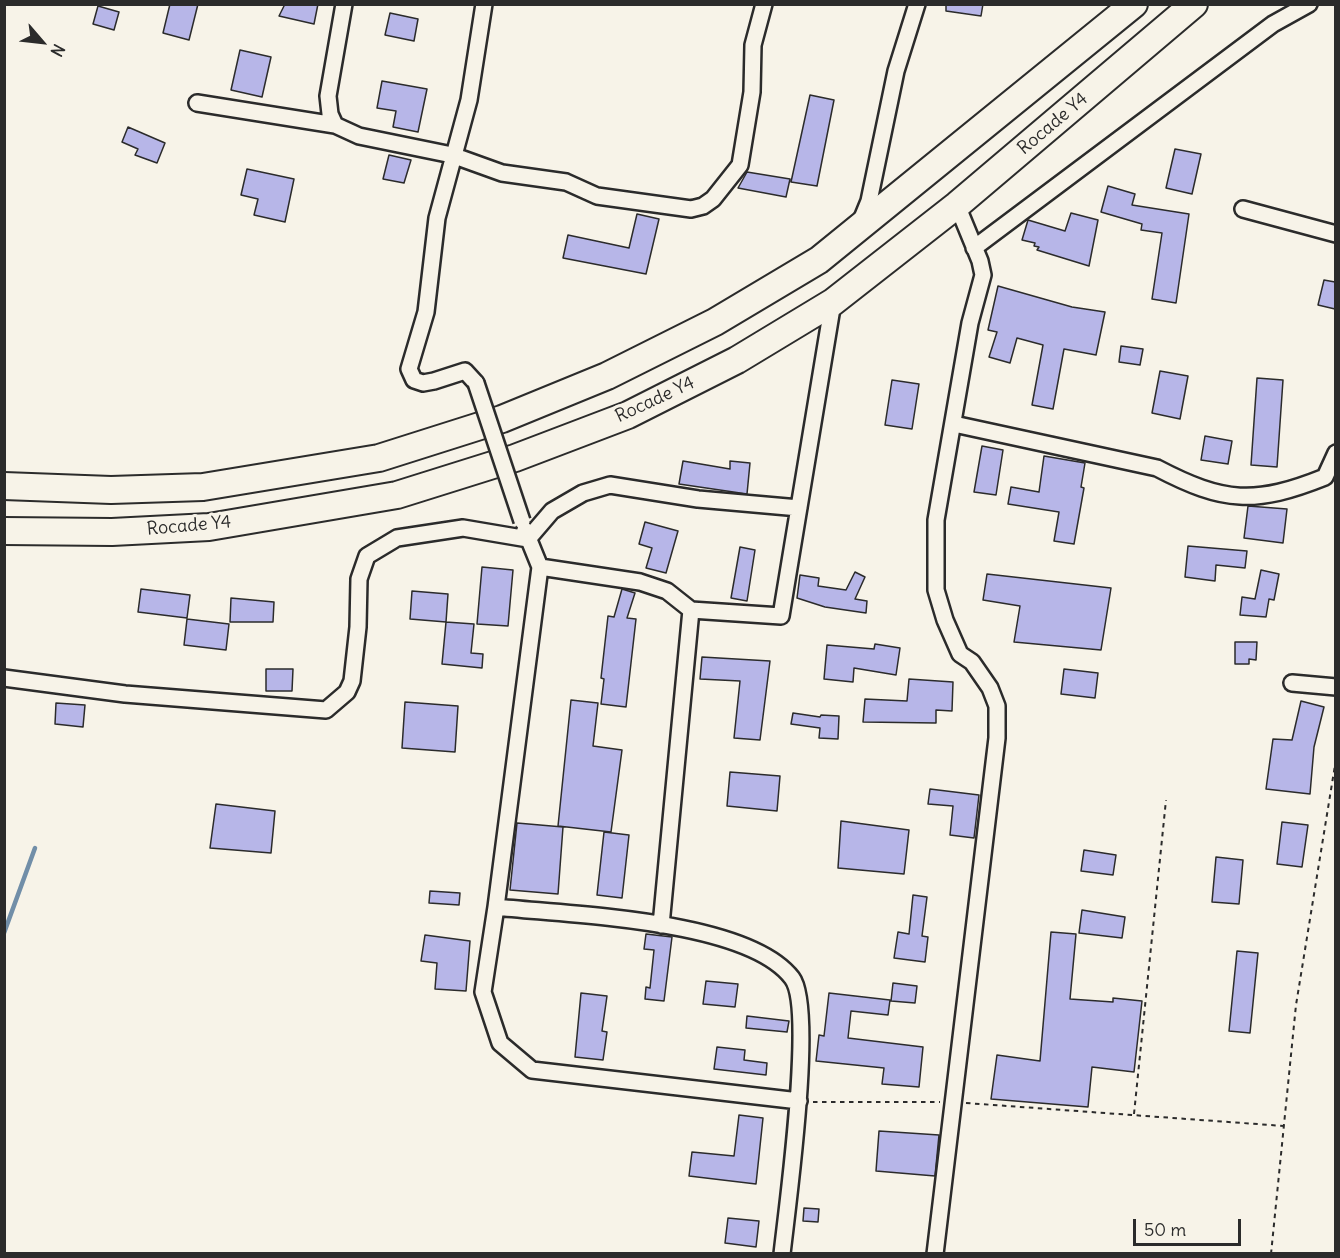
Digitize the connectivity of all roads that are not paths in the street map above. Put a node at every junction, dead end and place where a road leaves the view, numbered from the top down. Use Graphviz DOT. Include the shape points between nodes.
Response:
graph roads {
  1 [pos="344,4"];
  2 [pos="484,4"];
  3 [pos="764,4"];
  4 [pos="917,4"];
  5 [pos="1134,4"];
  6 [pos="1194,4"];
  7 [pos="1309,4"];
  8 [pos="197,103"];
  9 [pos="335,125"];
  10 [pos="452,155"];
  11 [pos="957,205"];
  12 [pos="1243,209"];
  13 [pos="858,229"];
  14 [pos="1335,234"];
  15 [pos="974,248"];
  16 [pos="833,302"];
  17 [pos="954,424"];
  18 [pos="1335,453"];
  19 [pos="4,486"];
  20 [pos="798,508"];
  21 [pos="4,531"];
  22 [pos="528,539"];
  23 [pos="540,567"];
  24 [pos="691,610"];
  25 [pos="4,678"];
  26 [pos="1292,683"];
  27 [pos="1335,687"];
  28 [pos="496,907"];
  29 [pos="661,925"];
  30 [pos="799,1101"];
  31 [pos="782,1254"];
  32 [pos="935,1254"];
  1 -- 9 [label="street" via="328,96"];
  2 -- 10 [label="street" via="468,100"];
  3 -- 10 [label="street" via="753,45 752,92 740,165 703,206 691,209 616,201 587,194 566,182 502,172"];
  4 -- 13 [label="street" via="896,70 869,201"];
  5 -- 13 [label="highway"];
  6 -- 11 [label="highway, Rocade Y4"];
  7 -- 15 [label="street" via="1273,24"];
  8 -- 9 [label="street"];
  9 -- 10 [label="street" via="359,136"];
  10 -- 22 [label="street, bridge" via="437,218 426,312 409,369 414,380 423,383 465,371 476,383"];
  11 -- 15 [label="street"];
  11 -- 16 [label="highway, Rocade Y4"];
  12 -- 14 [label="street"];
  13 -- 19 [label="highway" via="819,260 715,322 607,376 502,419 379,458 203,487 111,490"];
  15 -- 17 [label="street" via="983,275 970,323"];
  16 -- 20 [label="street"];
  16 -- 21 [label="highway, Rocade Y4" via="737,360 628,415 515,458 398,495 209,527 112,532"];
  17 -- 18 [label="street" via="1157,468 1227,497 1256,497 1325,477"];
  17 -- 32 [label="street" via="936,520 936,590 956,644 990,688 997,714 997,738"];
  20 -- 22 [label="street" via="698,500 610,485 583,493 552,511"];
  20 -- 24 [label="street" via="781,616"];
  22 -- 23 [label="street"];
  22 -- 25 [label="street" via="463,528 397,538 367,556 359,579 352,681 347,692 326,710 125,694"];
  23 -- 24 [label="street" via="640,582 667,591"];
  23 -- 28 [label="street"];
  24 -- 29 [label="street"];
  26 -- 27 [label="street"];
  28 -- 29 [label="street"];
  28 -- 30 [label="street" via="483,992 500,1043 532,1070"];
  29 -- 30 [label="street" via="738,942 776,963 793,979 801,1027"];
  30 -- 31 [label="street"];
}
